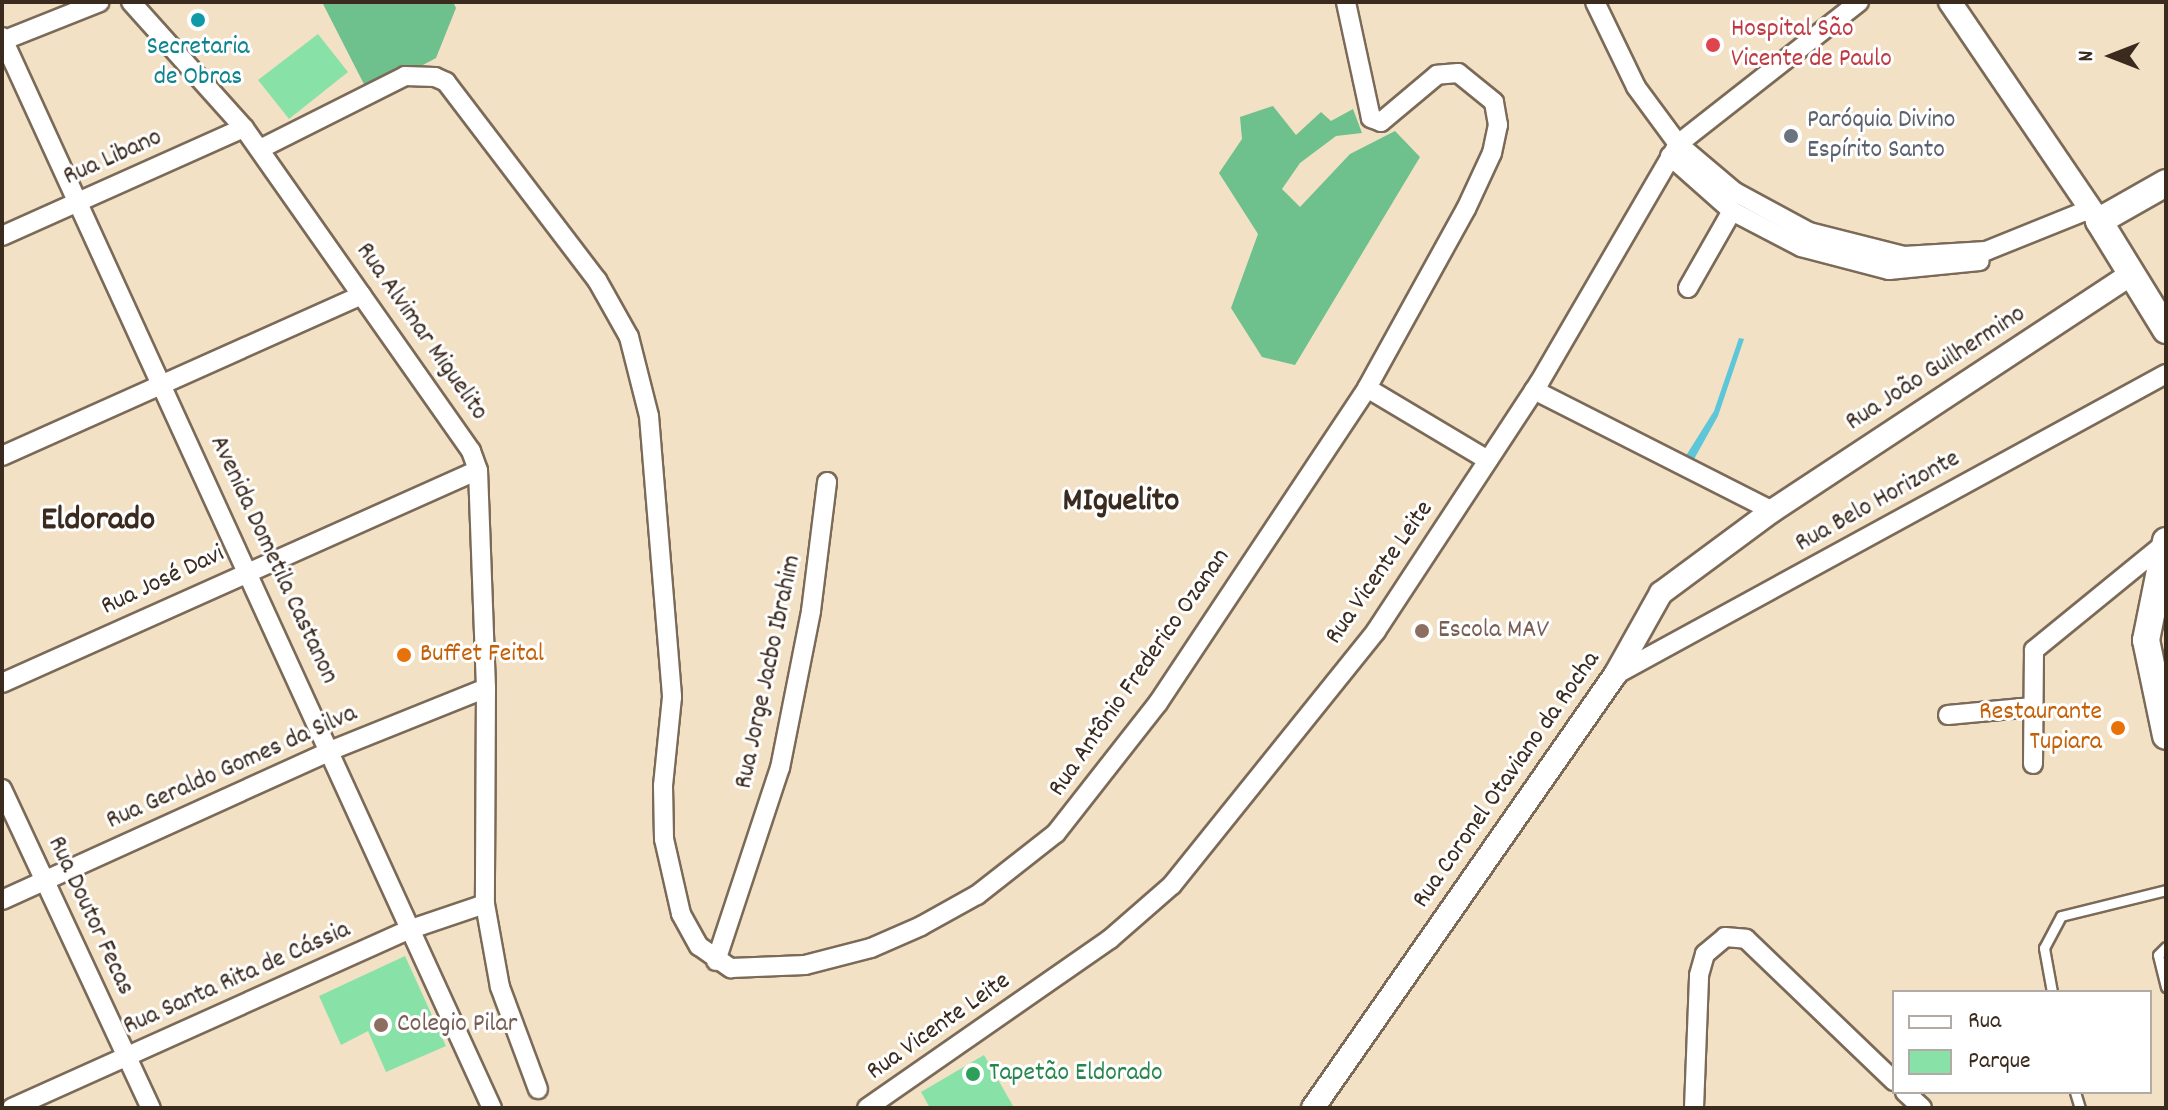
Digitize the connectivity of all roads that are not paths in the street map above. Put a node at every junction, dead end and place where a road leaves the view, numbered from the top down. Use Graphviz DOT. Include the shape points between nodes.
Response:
graph roads {
  1 [pos="100,2"];
  2 [pos="131,2"];
  3 [pos="1346,2"];
  4 [pos="1595,2"];
  5 [pos="1859,2"];
  6 [pos="1950,2"];
  7 [pos="3,40"];
  8 [pos="244,128"];
  9 [pos="260,149"];
  10 [pos="1674,150"];
  11 [pos="2166,183"];
  12 [pos="78,201"];
  13 [pos="1732,211"];
  14 [pos="2094,215"];
  15 [pos="2054,225"];
  16 [pos="2,236"];
  17 [pos="2132,274"];
  18 [pos="1688,288"];
  19 [pos="362,295"];
  20 [pos="2166,330"];
  21 [pos="2166,374"];
  22 [pos="163,386"];
  23 [pos="1367,388"];
  24 [pos="1534,390"];
  25 [pos="2,456"];
  26 [pos="1488,460"];
  27 [pos="478,470"];
  28 [pos="827,482"];
  29 [pos="1772,511"];
  30 [pos="2165,543"];
  31 [pos="249,570"];
  32 [pos="1615,675"];
  33 [pos="2,683"];
  34 [pos="486,688"];
  35 [pos="2033,707"];
  36 [pos="1948,715"];
  37 [pos="2166,736"];
  38 [pos="332,750"];
  39 [pos="2033,764"];
  40 [pos="2,789"];
  41 [pos="44,882"];
  42 [pos="2166,890"];
  43 [pos="2,900"];
  44 [pos="485,904"];
  45 [pos="411,929"];
  46 [pos="2166,947"];
  47 [pos="716,961"];
  48 [pos="2166,987"];
  49 [pos="2052,990"];
  50 [pos="129,1057"];
  51 [pos="1892,1079"];
  52 [pos="538,1089"];
  53 [pos="1907,1094"];
  54 [pos="872,1107"];
  55 [pos="12,1108"];
  56 [pos="151,1108"];
  57 [pos="492,1108"];
  58 [pos="1313,1108"];
  59 [pos="1694,1108"];
  60 [pos="1922,1108"];
  1 -- 7 [label="street"];
  2 -- 8 [label="street, Rua Alvimar Miguelito"];
  3 -- 23 [label="street, Rua Antônio Frederico Ozanan" via="1371,118 1381,122 1437,75 1458,73 1494,102 1498,125 1492,153 1466,209"];
  4 -- 10 [label="street"];
  5 -- 10 [label="street, Rua Vicente Leite"];
  6 -- 14 [label="street"];
  7 -- 12 [label="street, Avenida Dometila Castanon"];
  8 -- 9 [label="street, Rua Alvimar Miguelito"];
  8 -- 12 [label="street, Rua Libano"];
  9 -- 19 [label="street, Rua Alvimar Miguelito"];
  9 -- 47 [label="street" via="405,76 435,77 446,82 614,306 629,337 649,416 672,697 664,839 687,930"];
  10 -- 13 [label="street"];
  10 -- 15 [label="street" via="1773,217 1809,232 1904,256 1986,251"];
  10 -- 24 [label="street, Rua Vicente Leite"];
  11 -- 14 [label="main road"];
  12 -- 16 [label="street, Rua Libano"];
  12 -- 22 [label="street, Avenida Dometila Castanon"];
  13 -- 15 [label="street" via="1801,247 1889,270 1998,257"];
  13 -- 18 [label="street"];
  14 -- 15 [label="street"];
  14 -- 17 [label="main road"];
  17 -- 20 [label="main road"];
  17 -- 29 [label="street, Rua João Guilhermino"];
  19 -- 22 [label="street"];
  19 -- 27 [label="street, Rua Alvimar Miguelito" via="463,433"];
  21 -- 32 [label="street, Rua Belo Horizonte"];
  22 -- 25 [label="street"];
  22 -- 31 [label="street, Avenida Dometila Castanon"];
  23 -- 26 [label="street"];
  23 -- 47 [label="street, Rua Antônio Frederico Ozanan" via="1158,703 1056,833 977,895 871,948 762,969 731,968"];
  24 -- 26 [label="street, Rua Vicente Leite"];
  24 -- 29 [label="street"];
  26 -- 54 [label="street, Rua Vicente Leite" via="1376,631 1172,885 1110,939"];
  27 -- 31 [label="street, Rua José Davi"];
  27 -- 34 [label="street, Rua Alvimar Miguelito"];
  28 -- 47 [label="street, Rua Jorge Jacbo Ibrahim" via="813,595 780,768"];
  29 -- 32 [label="street, Rua Coronel Otaviano da Rocha" via="1661,593"];
  30 -- 35 [label="street" via="2034,650"];
  30 -- 37 [label="main road" via="2146,640"];
  31 -- 33 [label="street, Rua José Davi"];
  31 -- 38 [label="street, Avenida Dometila Castanon"];
  32 -- 58 [label="street, Rua Coronel Otaviano da Rocha"];
  34 -- 38 [label="street, Rua Geraldo Gomes da Silva"];
  34 -- 44 [label="street, Rua Alvimar Miguelito"];
  35 -- 36 [label="street"];
  35 -- 39 [label="street"];
  38 -- 41 [label="street, Rua Geraldo Gomes da Silva"];
  38 -- 45 [label="street, Avenida Dometila Castanon"];
  40 -- 41 [label="street, Rua Doutor Fecas"];
  41 -- 43 [label="street, Rua Geraldo Gomes da Silva"];
  41 -- 50 [label="street, Rua Doutor Fecas"];
  42 -- 49 [label="lane" via="2061,916 2044,948"];
  44 -- 45 [label="street, Rua Santa Rita de Cássia"];
  44 -- 52 [label="street, Rua Alvimar Miguelito" via="500,987"];
  45 -- 50 [label="street, Rua Santa Rita de Cássia"];
  45 -- 57 [label="street, Avenida Dometila Castanon"];
  46 -- 48 [label="lane" via="2158,955"];
  50 -- 55 [label="street, Rua Santa Rita de Cássia"];
  50 -- 56 [label="street, Rua Doutor Fecas"];
  51 -- 59 [label="street" via="1746,939 1725,937 1705,954 1699,975"];
  53 -- 60 [label="street"];
}
